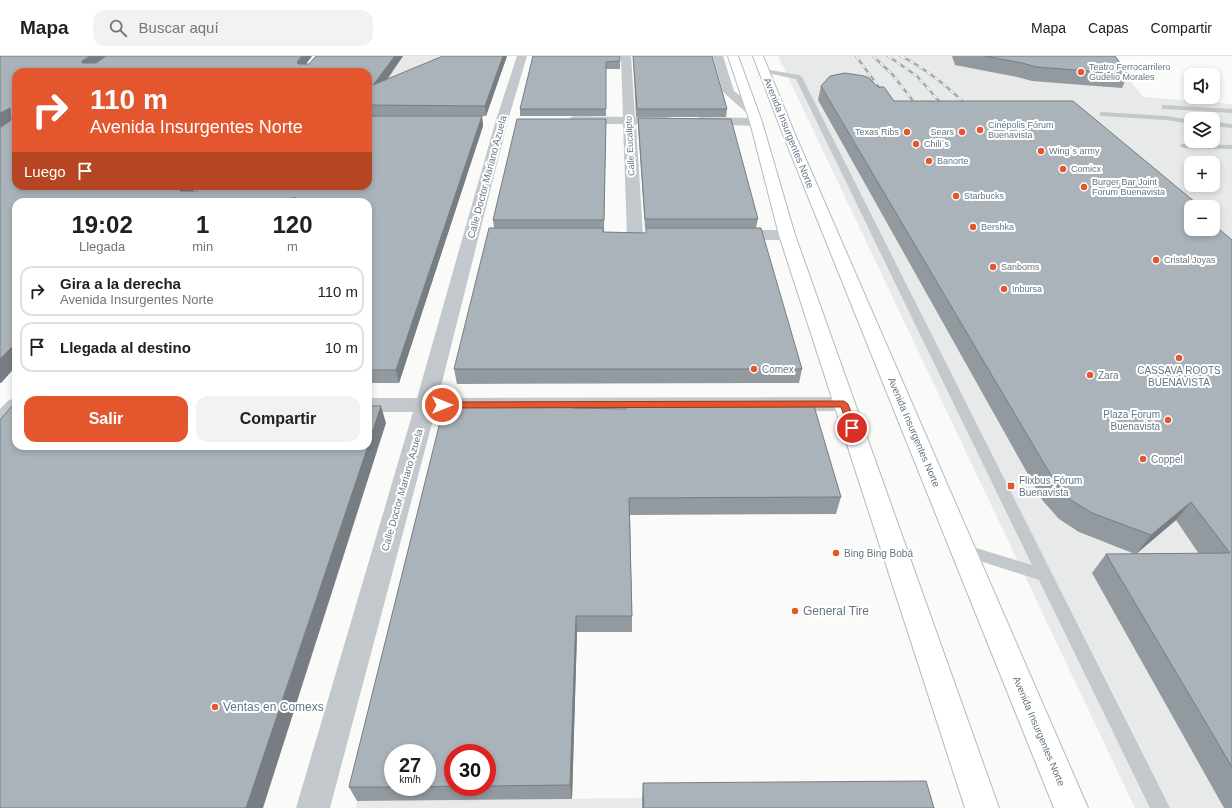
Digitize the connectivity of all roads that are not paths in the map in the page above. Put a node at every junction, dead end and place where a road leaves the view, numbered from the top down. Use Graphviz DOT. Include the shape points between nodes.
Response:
graph roads {
  1 [pos="522,56"];
  2 [pos="626,56"];
  3 [pos="718,56"];
  4 [pos="733,56"];
  5 [pos="761,64"];
  6 [pos="1165,107"];
  7 [pos="1232,112"];
  8 [pos="1103,114"];
  9 [pos="754,117"];
  10 [pos="486,120"];
  11 [pos="502,120"];
  12 [pos="518,120"];
  13 [pos="566,120"];
  14 [pos="629,120"];
  15 [pos="1184,121"];
  16 [pos="1220,125"];
  17 [pos="1232,126"];
  18 [pos="1220,147"];
  19 [pos="1232,147"];
  20 [pos="634,235"];
  21 [pos="718,235"];
  22 [pos="788,235"];
  23 [pos="0,404"];
  24 [pos="12,404"];
  25 [pos="372,404"];
  26 [pos="844,404"];
  27 [pos="426,405"];
  28 [pos="12,409"];
  29 [pos="0,423"];
  30 [pos="963,550"];
  31 [pos="1043,575"];
  32 [pos="313,808"];
  33 [pos="982,808"];
  34 [pos="1071,808"];
  35 [pos="1160,808"];
  1 -- 11 [label="street, Calle Doctor Mariano Azuela"];
  2 -- 14 [label="street, Calle Eucalipto"];
  3 -- 9 [label="street" via="729,92"];
  4 -- 9 [label="main road"];
  5 -- 30 [label="main road, Avenida Insurgentes Norte"];
  5 -- 31 [label="lane" via="799,77"];
  6 -- 7 [label="lane"];
  8 -- 15 [label="lane"];
  9 -- 14 [label="street" via="685,121"];
  9 -- 22 [label="main road"];
  10 -- 11 [label="street"];
  11 -- 12 [label="street"];
  11 -- 27 [label="street, Calle Doctor Mariano Azuela" via="479,236"];
  13 -- 14 [label="street"];
  14 -- 20 [label="street, Calle Eucalipto"];
  16 -- 17 [label="lane"];
  18 -- 19 [label="lane"];
  21 -- 22 [label="street"];
  22 -- 26 [label="main road"];
  23 -- 24 [label="street"];
  25 -- 27 [label="street"];
  26 -- 27 [label="street"];
  26 -- 33 [label="main road"];
  27 -- 32 [label="street, Calle Doctor Mariano Azuela"];
  28 -- 29 [label="street"];
  30 -- 31 [label="lane"];
  30 -- 34 [label="main road, Avenida Insurgentes Norte"];
  31 -- 35 [label="lane"];
}
